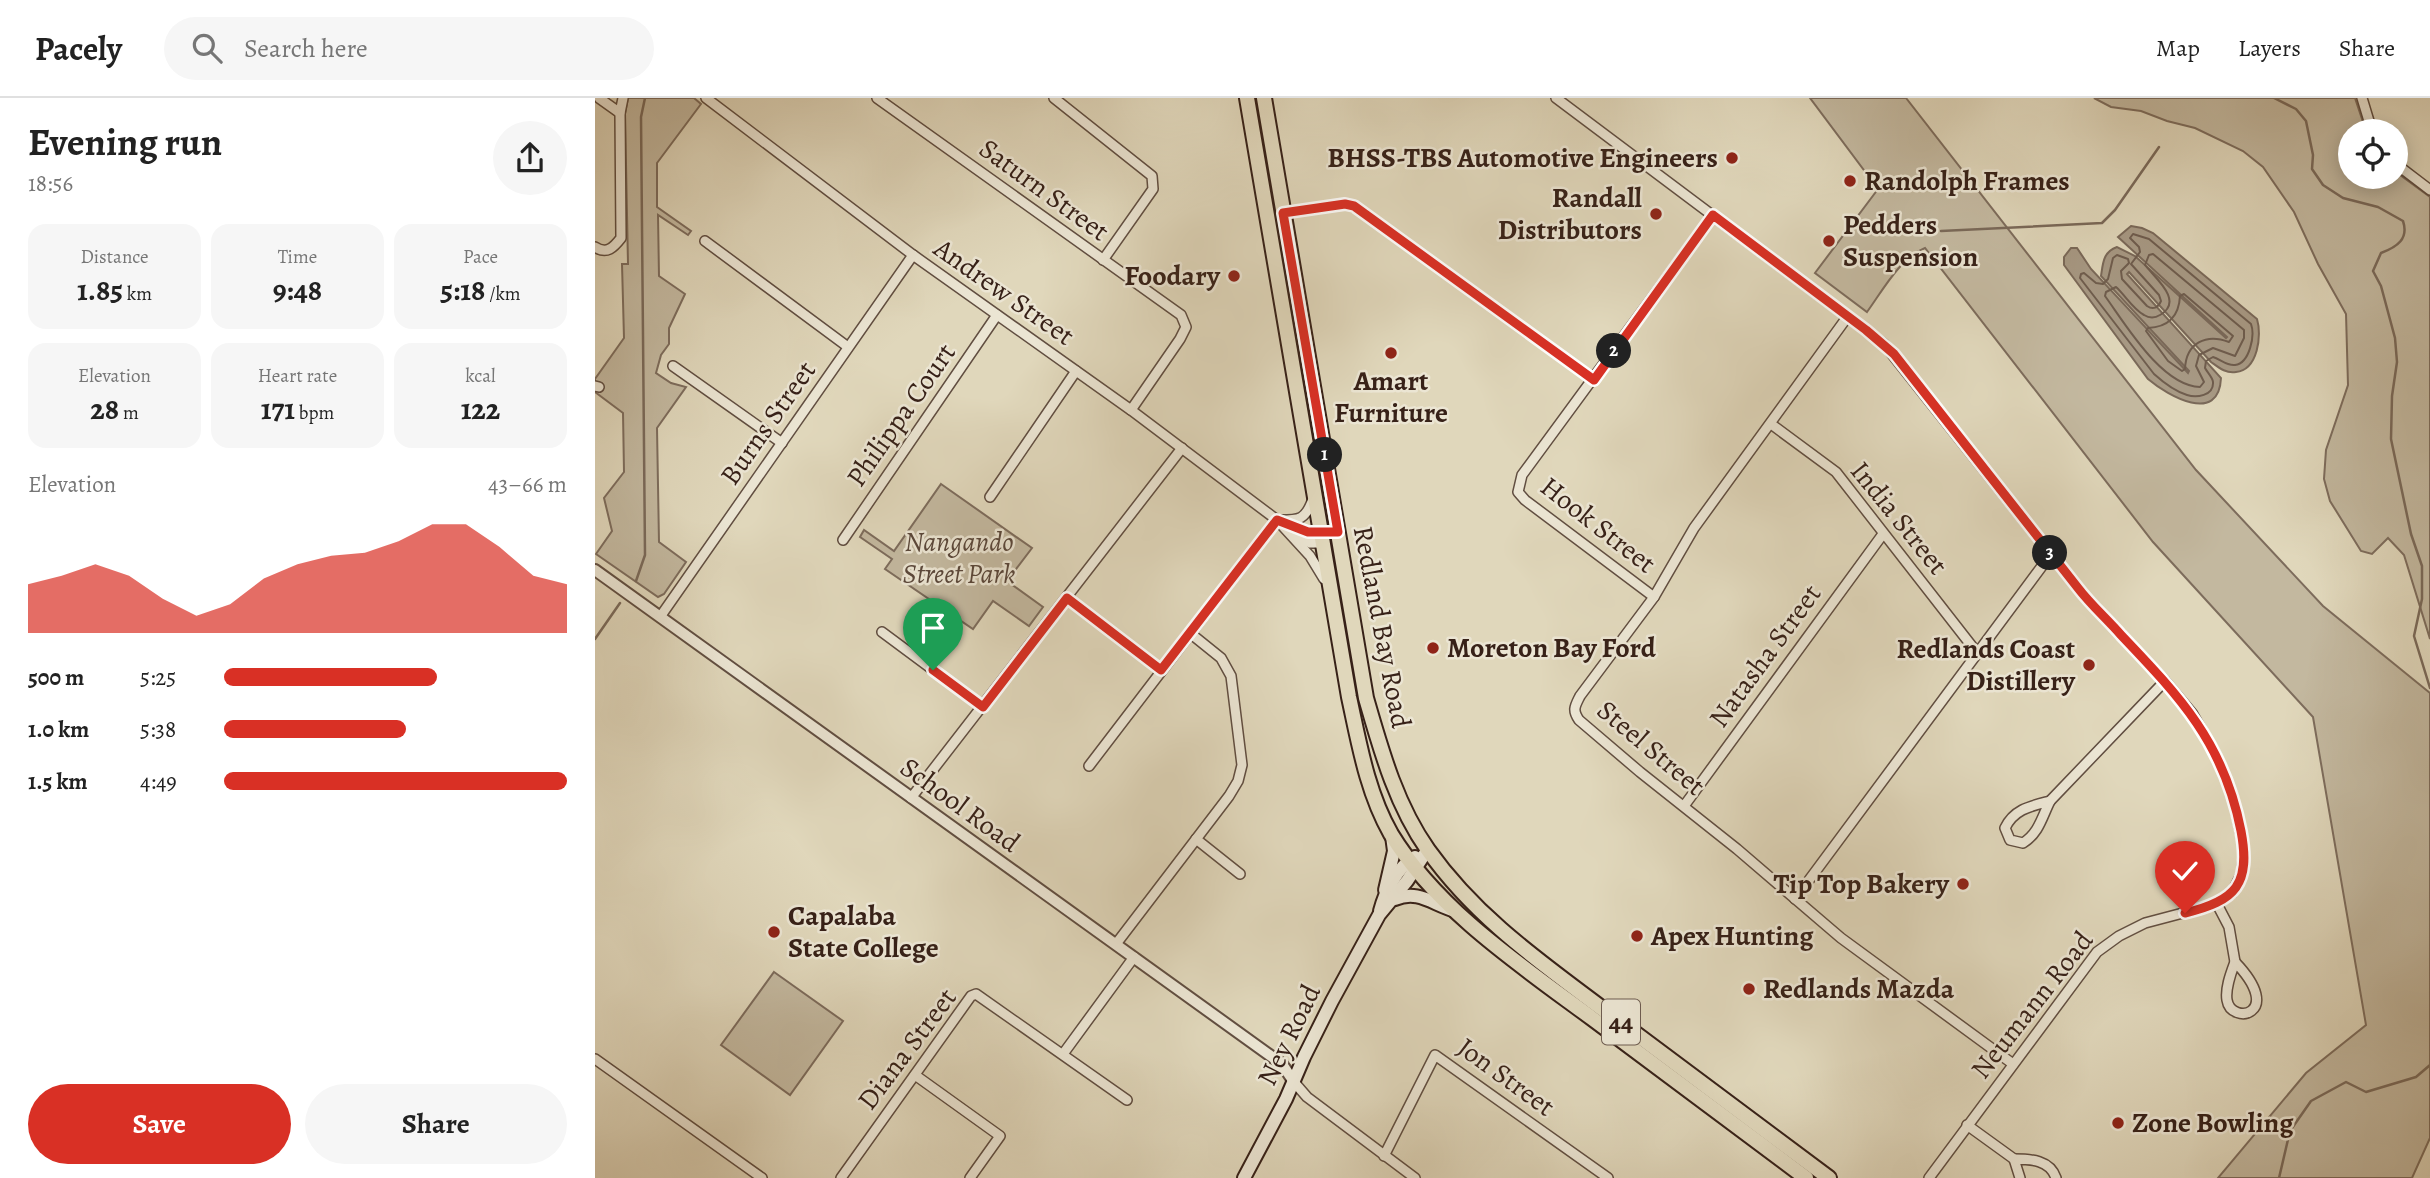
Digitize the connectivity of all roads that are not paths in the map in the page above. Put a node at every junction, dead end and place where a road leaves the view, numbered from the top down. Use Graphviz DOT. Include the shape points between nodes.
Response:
graph roads {
  1 [pos="599,98"];
  2 [pos="623,98"];
  3 [pos="706,98"];
  4 [pos="877,98"];
  5 [pos="1054,98"];
  6 [pos="1247,98"];
  7 [pos="1263,98"];
  8 [pos="1556,98"];
  9 [pos="2362,98"];
  10 [pos="620,113"];
  11 [pos="2368,119"];
  12 [pos="2408,173"];
  13 [pos="2430,190"];
  14 [pos="1283,213"];
  15 [pos="1713,215"];
  16 [pos="705,241"];
  17 [pos="595,247"];
  18 [pos="913,255"];
  19 [pos="1103,260"];
  20 [pos="997,315"];
  21 [pos="1848,316"];
  22 [pos="848,347"];
  23 [pos="673,366"];
  24 [pos="1076,371"];
  25 [pos="1594,380"];
  26 [pos="1131,410"];
  27 [pos="1771,424"];
  28 [pos="782,443"];
  29 [pos="1182,448"];
  30 [pos="1314,496"];
  31 [pos="990,497"];
  32 [pos="1277,520"];
  33 [pos="1289,532"];
  34 [pos="1884,534"];
  35 [pos="1339,537"];
  36 [pos="1322,538"];
  37 [pos="843,540"];
  38 [pos="2051,554"];
  39 [pos="595,570"];
  40 [pos="1331,596"];
  41 [pos="1654,597"];
  42 [pos="1067,598"];
  43 [pos="660,617"];
  44 [pos="882,632"];
  45 [pos="1191,633"];
  46 [pos="1978,654"];
  47 [pos="1161,670"];
  48 [pos="2165,681"];
  49 [pos="983,707"];
  50 [pos="1089,766"];
  51 [pos="911,798"];
  52 [pos="2049,801"];
  53 [pos="1684,806"];
  54 [pos="1391,833"];
  55 [pos="1196,839"];
  56 [pos="1428,849"];
  57 [pos="1413,864"];
  58 [pos="1240,874"];
  59 [pos="1389,898"];
  60 [pos="1795,899"];
  61 [pos="2217,904"];
  62 [pos="1457,911"];
  63 [pos="1116,944"];
  64 [pos="1134,957"];
  65 [pos="2235,962"];
  66 [pos="1063,1054"];
  67 [pos="595,1059"];
  68 [pos="2013,1063"];
  69 [pos="915,1074"];
  70 [pos="1294,1082"];
  71 [pos="1128,1100"];
  72 [pos="1967,1125"];
  73 [pos="1384,1156"];
  74 [pos="2014,1159"];
  75 [pos="1928,1177"];
  76 [pos="762,1178"];
  77 [pos="841,1178"];
  78 [pos="970,1178"];
  79 [pos="1244,1178"];
  80 [pos="1415,1178"];
  81 [pos="1608,1178"];
  82 [pos="1806,1178"];
  83 [pos="1829,1178"];
  84 [pos="2020,1178"];
  85 [pos="2056,1178"];
  1 -- 10 [label="street"];
  2 -- 10 [label="street"];
  3 -- 18 [label="street, Andrew Street"];
  4 -- 19 [label="street, Saturn Street"];
  5 -- 19 [label="street" via="1152,176 1153,189"];
  6 -- 30 [label="main road, Redland Bay Road / 44"];
  7 -- 14 [label="main road, Redland Bay Road / 44"];
  8 -- 15 [label="street"];
  9 -- 11 [label="street"];
  10 -- 17 [label="street" via="621,238 613,249"];
  12 -- 13 [label="street"];
  14 -- 25 [label="street" via="1354,206"];
  14 -- 35 [label="main road, Redland Bay Road / 44"];
  15 -- 21 [label="street"];
  15 -- 25 [label="street, Hook Street"];
  16 -- 22 [label="street"];
  18 -- 20 [label="street, Andrew Street"];
  18 -- 22 [label="street, Burns Street"];
  19 -- 26 [label="street, Saturn Street" via="1181,315 1186,327"];
  20 -- 24 [label="street, Andrew Street"];
  20 -- 37 [label="street, Philippa Court"];
  21 -- 27 [label="street, Steel Street"];
  21 -- 38 [label="street" via="1894,354"];
  22 -- 28 [label="street, Burns Street"];
  23 -- 28 [label="street"];
  24 -- 26 [label="street, Andrew Street"];
  24 -- 31 [label="street"];
  25 -- 41 [label="street, Hook Street" via="1522,475 1518,492"];
  26 -- 29 [label="street, Andrew Street"];
  27 -- 34 [label="street, India Street" via="1836,472"];
  27 -- 41 [label="street, Steel Street" via="1694,528"];
  28 -- 43 [label="street, Burns Street"];
  29 -- 32 [label="street, Andrew Street"];
  29 -- 42 [label="street"];
  30 -- 32 [label="street" via="1301,519"];
  30 -- 36 [label="main road, Redland Bay Road / 44"];
  32 -- 33 [label="street, Andrew Street"];
  32 -- 36 [label="street, Andrew Street"];
  32 -- 45 [label="street"];
  33 -- 36 [label="street, Andrew Street" via="1310,543"];
  33 -- 40 [label="street, Andrew Street" via="1321,572"];
  34 -- 46 [label="street, India Street"];
  34 -- 53 [label="street, Natasha Street"];
  35 -- 36 [label="main road"];
  35 -- 56 [label="main road, Redland Bay Road / 44" via="1366,698 1397,792"];
  36 -- 40 [label="main road, Redland Bay Road / 44"];
  38 -- 46 [label="street"];
  38 -- 48 [label="street"];
  39 -- 43 [label="street, School Road"];
  40 -- 54 [label="main road, Redland Bay Road / 44" via="1365,770"];
  41 -- 53 [label="street, Steel Street" via="1580,696 1574,713"];
  42 -- 47 [label="street"];
  42 -- 49 [label="street"];
  43 -- 51 [label="street, School Road"];
  44 -- 49 [label="street"];
  45 -- 47 [label="street"];
  45 -- 55 [label="street" via="1227,665 1242,752 1238,781"];
  46 -- 60 [label="street"];
  47 -- 50 [label="street"];
  48 -- 52 [label="street"];
  48 -- 61 [label="street" via="2206,736 2225,775 2238,818 2244,848 2242,873 2232,893"];
  49 -- 51 [label="street"];
  51 -- 63 [label="street, School Road"];
  52 -- 52 [label="street" via="2009,819 2005,828 2010,840 2023,843 2032,837"];
  53 -- 60 [label="street, Steel Street"];
  54 -- 57 [label="main road, Redland Bay Road / 44"];
  54 -- 59 [label="main road" via="1394,850 1387,871"];
  55 -- 58 [label="street"];
  55 -- 63 [label="street"];
  56 -- 57 [label="main road, Ney Road"];
  56 -- 83 [label="main road, Redland Bay Road / 44" via="1466,896 1518,946"];
  57 -- 59 [label="main road, Ney Road"];
  57 -- 62 [label="main road, Redland Bay Road / 44"];
  59 -- 62 [label="main road" via="1414,894"];
  59 -- 70 [label="main road, Ney Road"];
  60 -- 68 [label="street, Steel Street" via="1841,938"];
  61 -- 65 [label="street" via="2229,927"];
  61 -- 68 [label="street, Neumann Road" via="2145,923 2109,942 2085,965"];
  62 -- 82 [label="main road, Redland Bay Road / 44" via="1513,959"];
  63 -- 64 [label="street, School Road"];
  64 -- 66 [label="street"];
  64 -- 70 [label="street, School Road" via="1282,1064"];
  65 -- 65 [label="street" via="2257,993 2255,1007 2243,1014 2236,1013 2226,1000"];
  66 -- 69 [label="street, Diana Street" via="976,994"];
  66 -- 71 [label="street, Diana Street"];
  67 -- 76 [label="street"];
  68 -- 72 [label="street, Neumann Road"];
  69 -- 77 [label="street, Diana Street"];
  69 -- 78 [label="street" via="1000,1136"];
  70 -- 73 [label="street"];
  70 -- 79 [label="main road, Ney Road"];
  72 -- 74 [label="street"];
  72 -- 75 [label="street, Neumann Road"];
  73 -- 80 [label="street"];
  73 -- 81 [label="street, Jon Street" via="1435,1055"];
  74 -- 84 [label="street"];
  74 -- 85 [label="street" via="2037,1160 2052,1169"];
}
